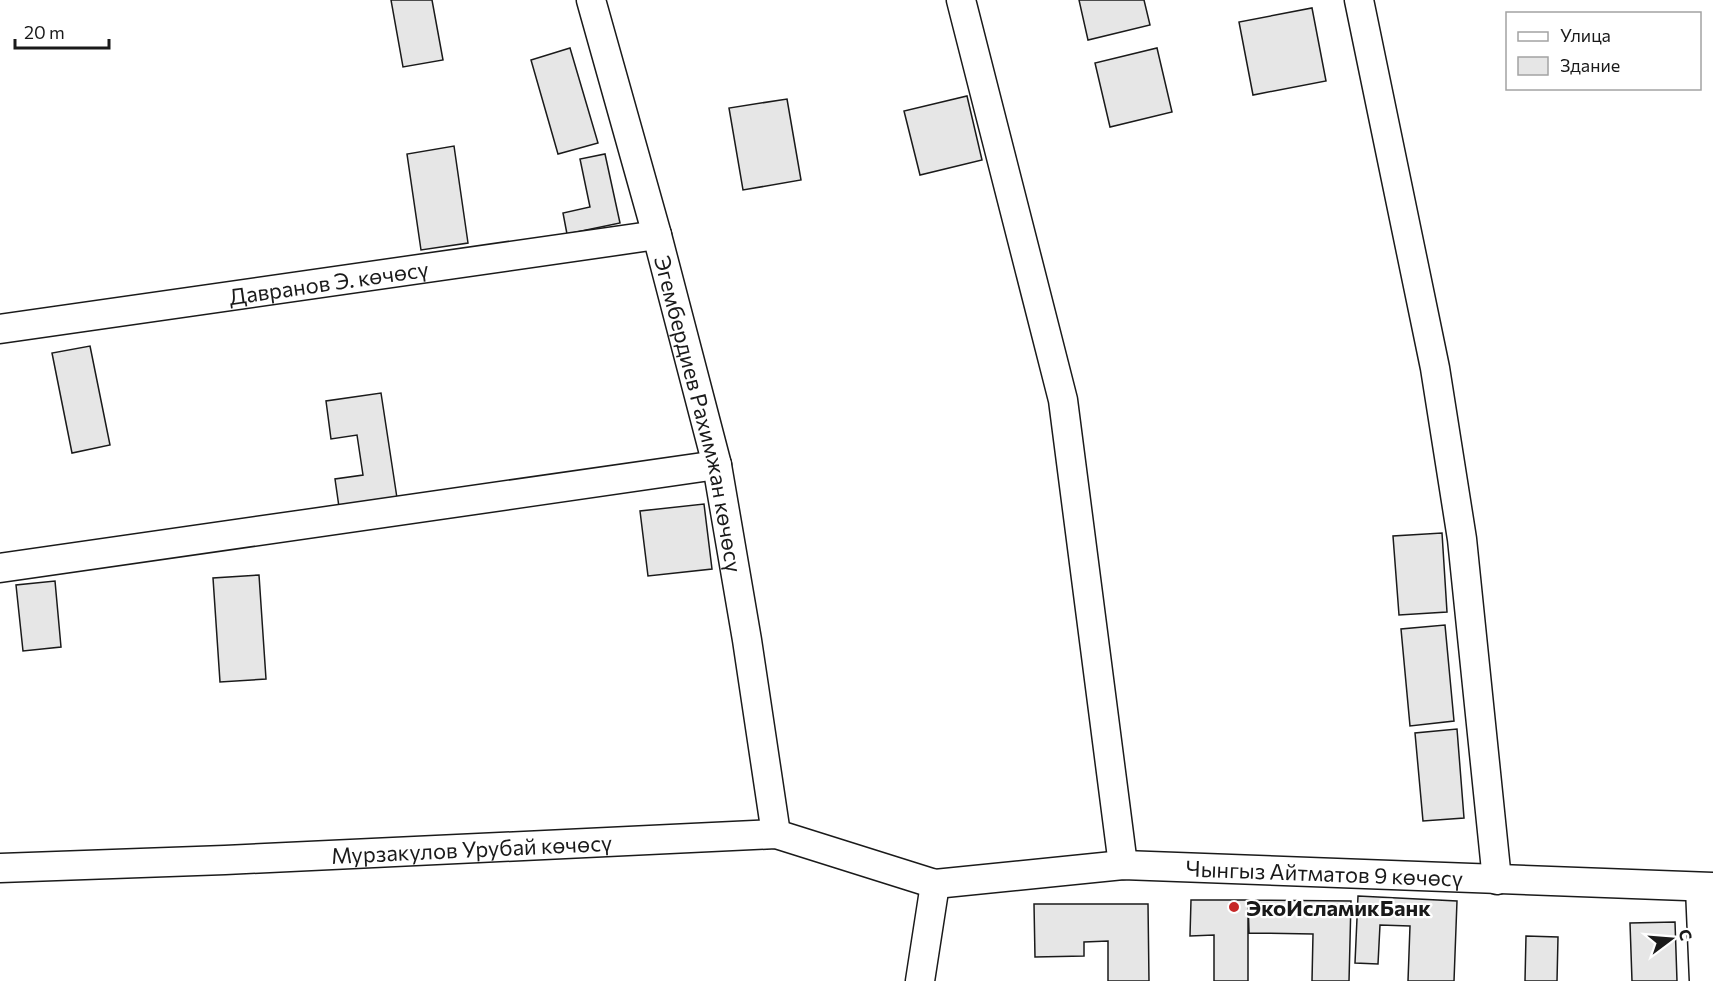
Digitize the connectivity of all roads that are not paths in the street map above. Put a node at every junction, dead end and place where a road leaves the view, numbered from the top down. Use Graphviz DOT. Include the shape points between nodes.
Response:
graph roads {
  1 [pos="591,0"];
  2 [pos="961,0"];
  3 [pos="1359,0"];
  4 [pos="657,235"];
  5 [pos="0,330"];
  6 [pos="717,465"];
  7 [pos="0,568"];
  8 [pos="776,834"];
  9 [pos="1123,865"];
  10 [pos="0,868"];
  11 [pos="1497,880"];
  12 [pos="936,884"];
  13 [pos="1706,887"];
  14 [pos="920,981"];
  15 [pos="1704,981"];
  1 -- 4 [label="street, Эгембердиев Рахимжан көчөсү"];
  2 -- 9 [label="street" via="1063,400"];
  3 -- 11 [label="street" via="1439,391 1462,539"];
  4 -- 5 [label="street, Давранов Э. көчөсү"];
  4 -- 6 [label="street, Эгембердиев Рахимжан көчөсү"];
  6 -- 7 [label="street"];
  6 -- 8 [label="street, Эгембердиев Рахимжан көчөсү"];
  8 -- 10 [label="street, Мурзакулов Урубай көчөсү"];
  8 -- 12 [label="street, Мурзакулов Урубай көчөсү"];
  9 -- 11 [label="street, Чынгыз Айтматов 9 көчөсү"];
  9 -- 12 [label="street, Чынгыз Айтматов 9 көчөсү"];
  11 -- 13 [label="street, Чынгыз Айтматов 9 көчөсү"];
  12 -- 14 [label="street"];
  13 -- 15 [label="street"];
}
